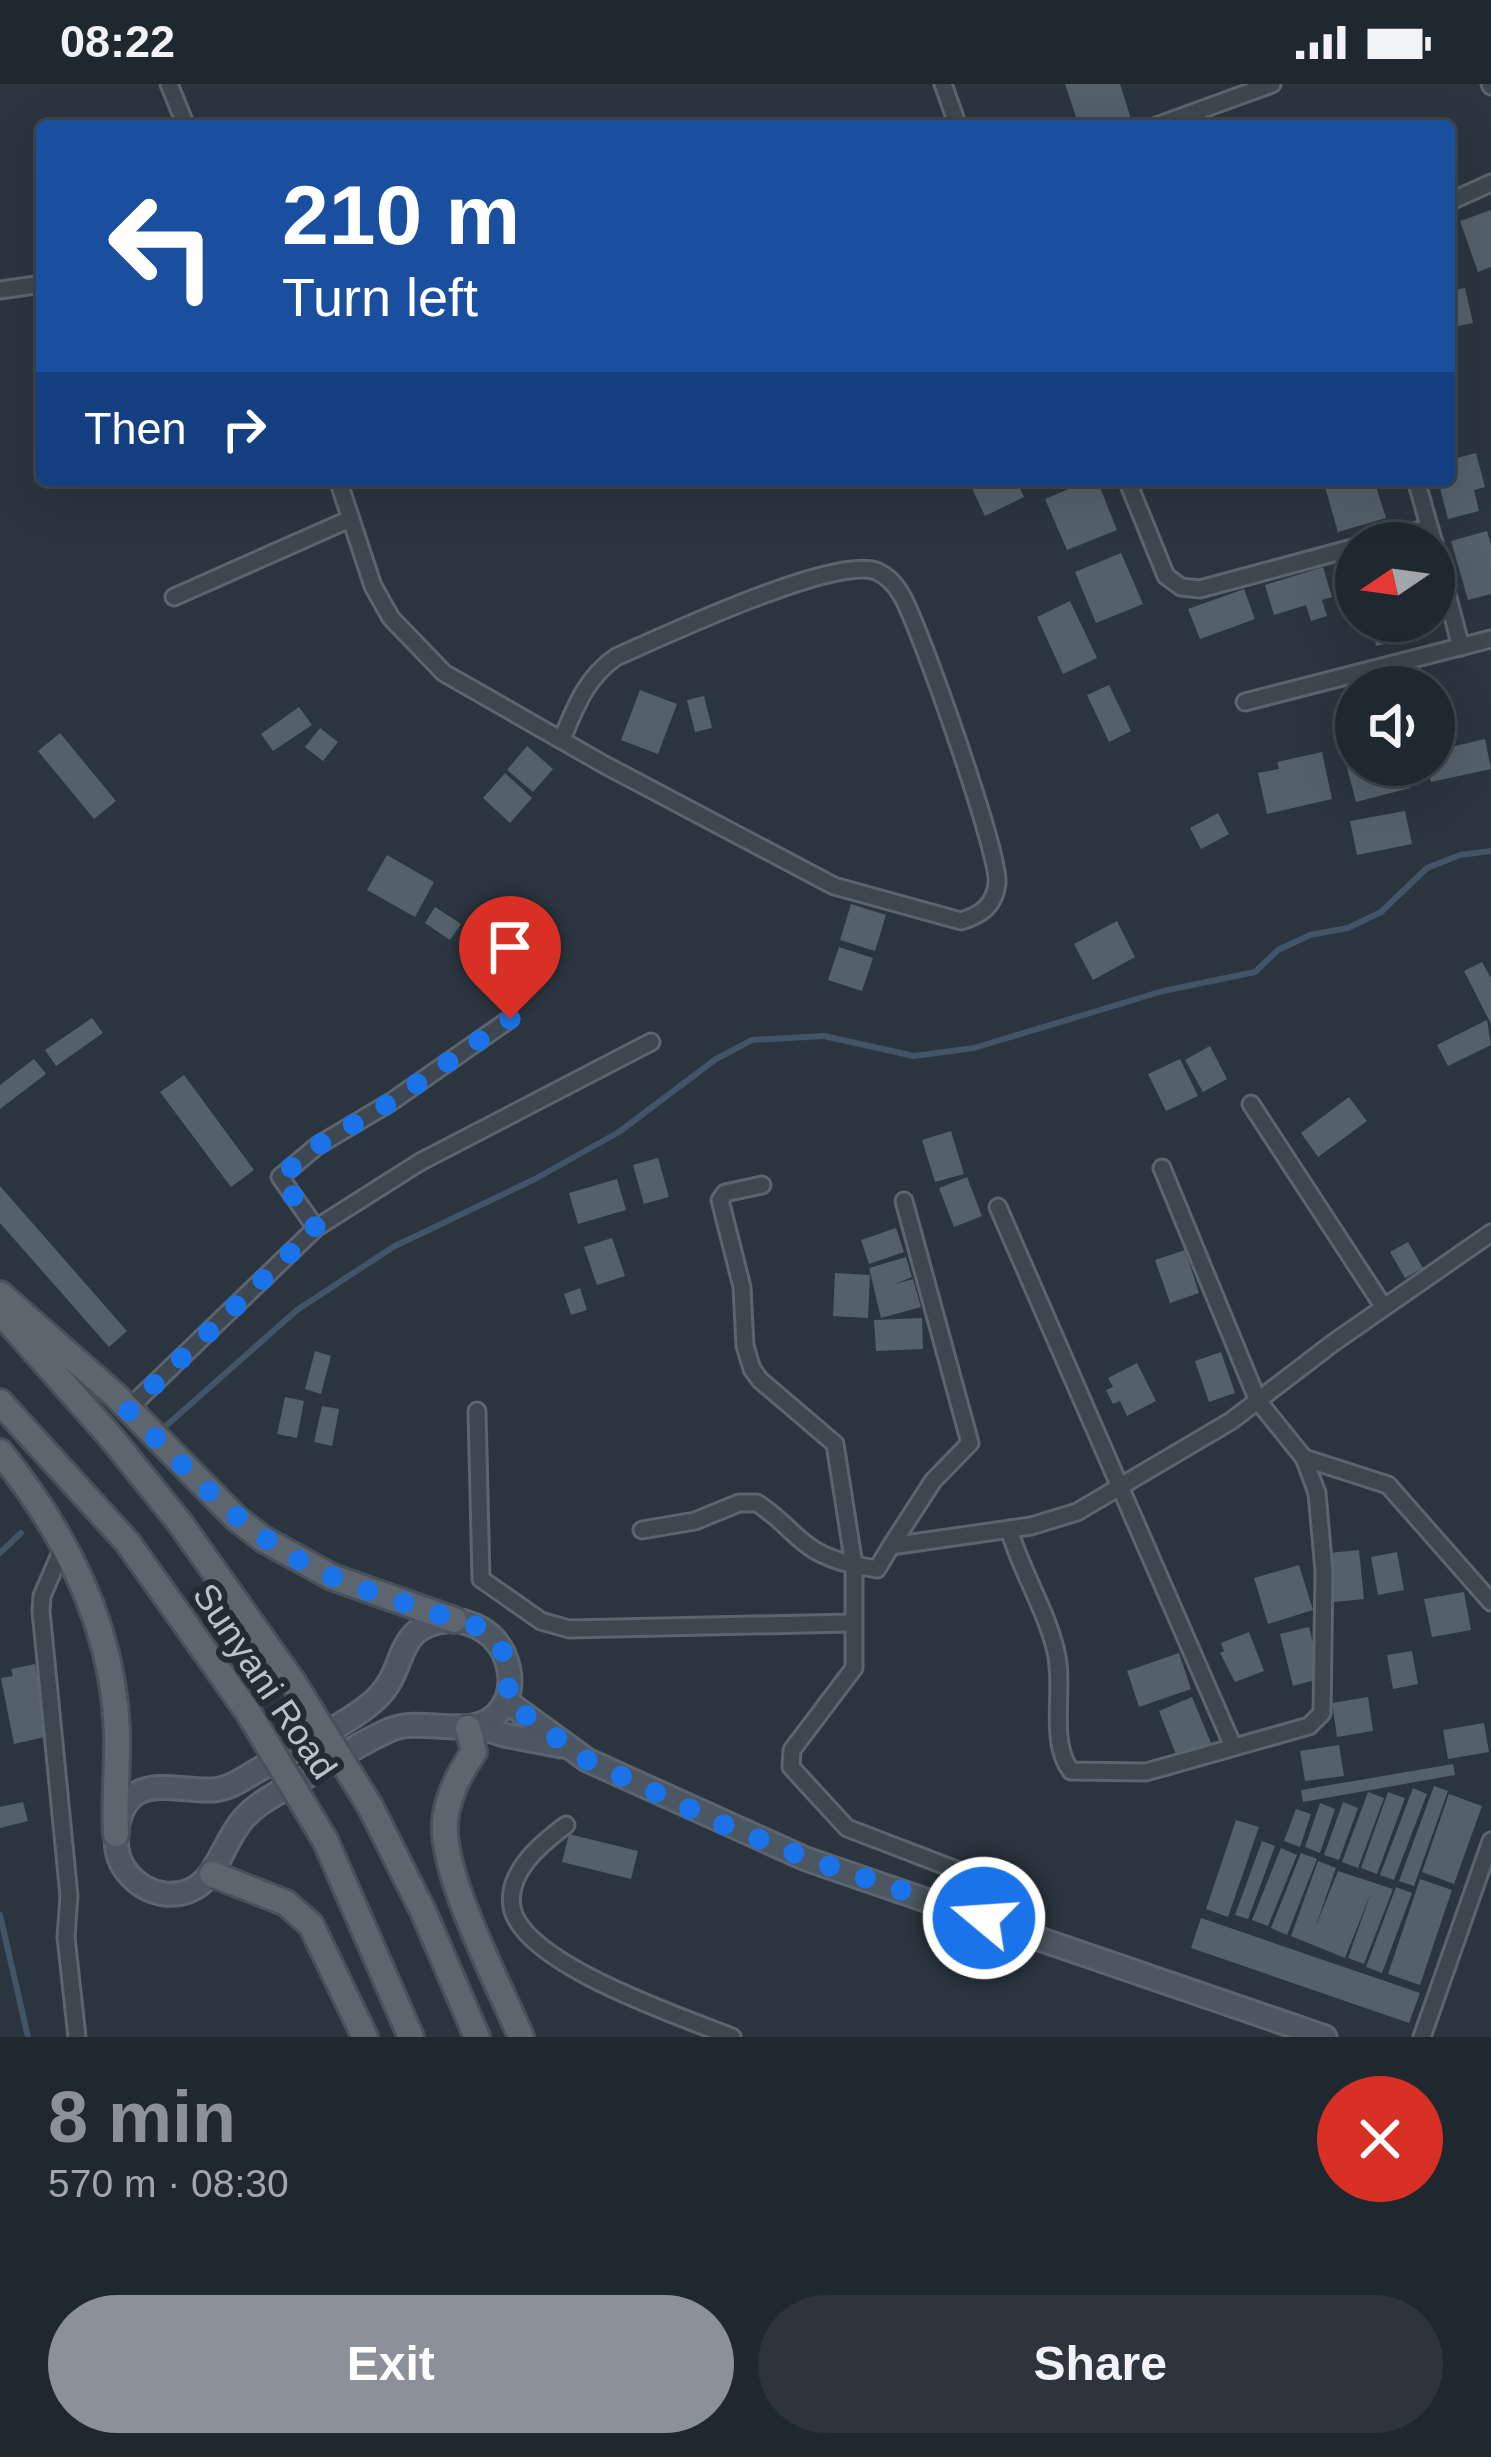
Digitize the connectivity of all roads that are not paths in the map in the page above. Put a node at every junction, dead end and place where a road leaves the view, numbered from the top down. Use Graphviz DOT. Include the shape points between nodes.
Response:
graph roads {
  1 [pos="169,84"];
  2 [pos="943,84"];
  3 [pos="1272,84"];
  4 [pos="184,120"];
  5 [pos="956,120"];
  6 [pos="1173,120"];
  7 [pos="1491,183"];
  8 [pos="1455,199"];
  9 [pos="36,285"];
  10 [pos="0,290"];
  11 [pos="340,486"];
  12 [pos="1128,486"];
  13 [pos="1418,486"];
  14 [pos="350,519"];
  15 [pos="1428,522"];
  16 [pos="1335,553"];
  17 [pos="174,597"];
  18 [pos="1455,624"];
  19 [pos="1491,639"];
  20 [pos="1461,647"];
  21 [pos="1245,702"];
  22 [pos="562,739"];
  23 [pos="510,1019"];
  24 [pos="651,1042"];
  25 [pos="1251,1104"];
  26 [pos="1162,1168"];
  27 [pos="762,1185"];
  28 [pos="904,1201"];
  29 [pos="998,1208"];
  30 [pos="316,1228"];
  31 [pos="1491,1233"];
  32 [pos="0,1294"];
  33 [pos="1383,1306"];
  34 [pos="0,1312"];
  35 [pos="1258,1401"];
  36 [pos="0,1402"];
  37 [pos="128,1410"];
  38 [pos="477,1411"];
  39 [pos="0,1452"];
  40 [pos="1304,1458"];
  41 [pos="1119,1490"];
  42 [pos="1009,1529"];
  43 [pos="642,1530"];
  44 [pos="65,1542"];
  45 [pos="891,1546"];
  46 [pos="854,1565"];
  47 [pos="1491,1602"];
  48 [pos="454,1620"];
  49 [pos="851,1622"];
  50 [pos="506,1701"];
  51 [pos="472,1727"];
  52 [pos="1233,1746"];
  53 [pos="567,1747"];
  54 [pos="566,1825"];
  55 [pos="116,1834"];
  56 [pos="1491,1841"];
  57 [pos="212,1874"];
  58 [pos="984,1918"];
  59 [pos="77,2037"];
  60 [pos="365,2037"];
  61 [pos="412,2037"];
  62 [pos="477,2037"];
  63 [pos="520,2037"];
  64 [pos="732,2037"];
  65 [pos="1325,2037"];
  66 [pos="1423,2037"];
  1 -- 4 [label="street"];
  2 -- 5 [label="street"];
  3 -- 6 [label="street"];
  7 -- 8 [label="street"];
  9 -- 10 [label="street"];
  11 -- 14 [label="street"];
  12 -- 16 [label="street" via="1166,576 1181,587 1200,589"];
  13 -- 15 [label="street"];
  14 -- 17 [label="street"];
  14 -- 22 [label="street" via="373,586 415,646 444,673"];
  18 -- 20 [label="street"];
  19 -- 20 [label="street"];
  20 -- 21 [label="street"];
  22 -- 22 [label="street" via="858,896 961,922 993,900 994,855 936,686 904,599 875,571 832,571 616,657 596,671"];
  23 -- 30 [label="street" via="280,1177"];
  24 -- 30 [label="street" via="420,1162"];
  25 -- 33 [label="street"];
  26 -- 35 [label="street"];
  27 -- 46 [label="street" via="720,1200 742,1287 745,1346 760,1380 835,1444"];
  28 -- 45 [label="street" via="970,1443 932,1481"];
  29 -- 41 [label="street"];
  30 -- 37 [label="street"];
  31 -- 33 [label="street"];
  32 -- 37 [label="main road"];
  33 -- 35 [label="street"];
  34 -- 62 [label="main road, bridge" via="180,1523 293,1682 370,1806"];
  35 -- 40 [label="street"];
  35 -- 41 [label="street"];
  36 -- 61 [label="main road, Sunyani Road, bridge" via="128,1543 248,1712 325,1840"];
  37 -- 48 [label="main road" via="262,1539 332,1577"];
  38 -- 49 [label="street" via="481,1579 541,1621 569,1629"];
  39 -- 44 [label="main road"];
  40 -- 47 [label="street" via="1388,1485"];
  40 -- 52 [label="street" via="1319,1502 1324,1571 1322,1714 1309,1726"];
  41 -- 42 [label="street" via="1077,1512"];
  41 -- 52 [label="street"];
  42 -- 45 [label="street"];
  42 -- 52 [label="street" via="1056,1651 1061,1758 1071,1771 1146,1772"];
  43 -- 46 [label="street" via="757,1503 823,1558"];
  44 -- 55 [label="main road" via="110,1669"];
  44 -- 59 [label="street" via="40,1611"];
  45 -- 46 [label="street" via="877,1568"];
  46 -- 49 [label="street"];
  48 -- 50 [label="street" via="480,1628 500,1647 509,1673"];
  48 -- 55 [label="street" via="431,1623 406,1642 375,1700 231,1785 135,1794"];
  49 -- 58 [label="street" via="854,1668 792,1750 791,1767 847,1828 967,1874"];
  50 -- 51 [label="street"];
  50 -- 53 [label="street"];
  51 -- 53 [label="street"];
  51 -- 57 [label="street" via="392,1730 261,1802"];
  51 -- 63 [label="main road" via="474,1752 452,1792 446,1847"];
  53 -- 58 [label="street" via="788,1851"];
  54 -- 64 [label="street" via="529,1857 512,1895 522,1927 595,1983"];
  55 -- 57 [label="street" via="122,1864 142,1887 172,1894"];
  56 -- 66 [label="street"];
  57 -- 60 [label="main road" via="298,1911"];
  58 -- 65 [label="street"];
}
